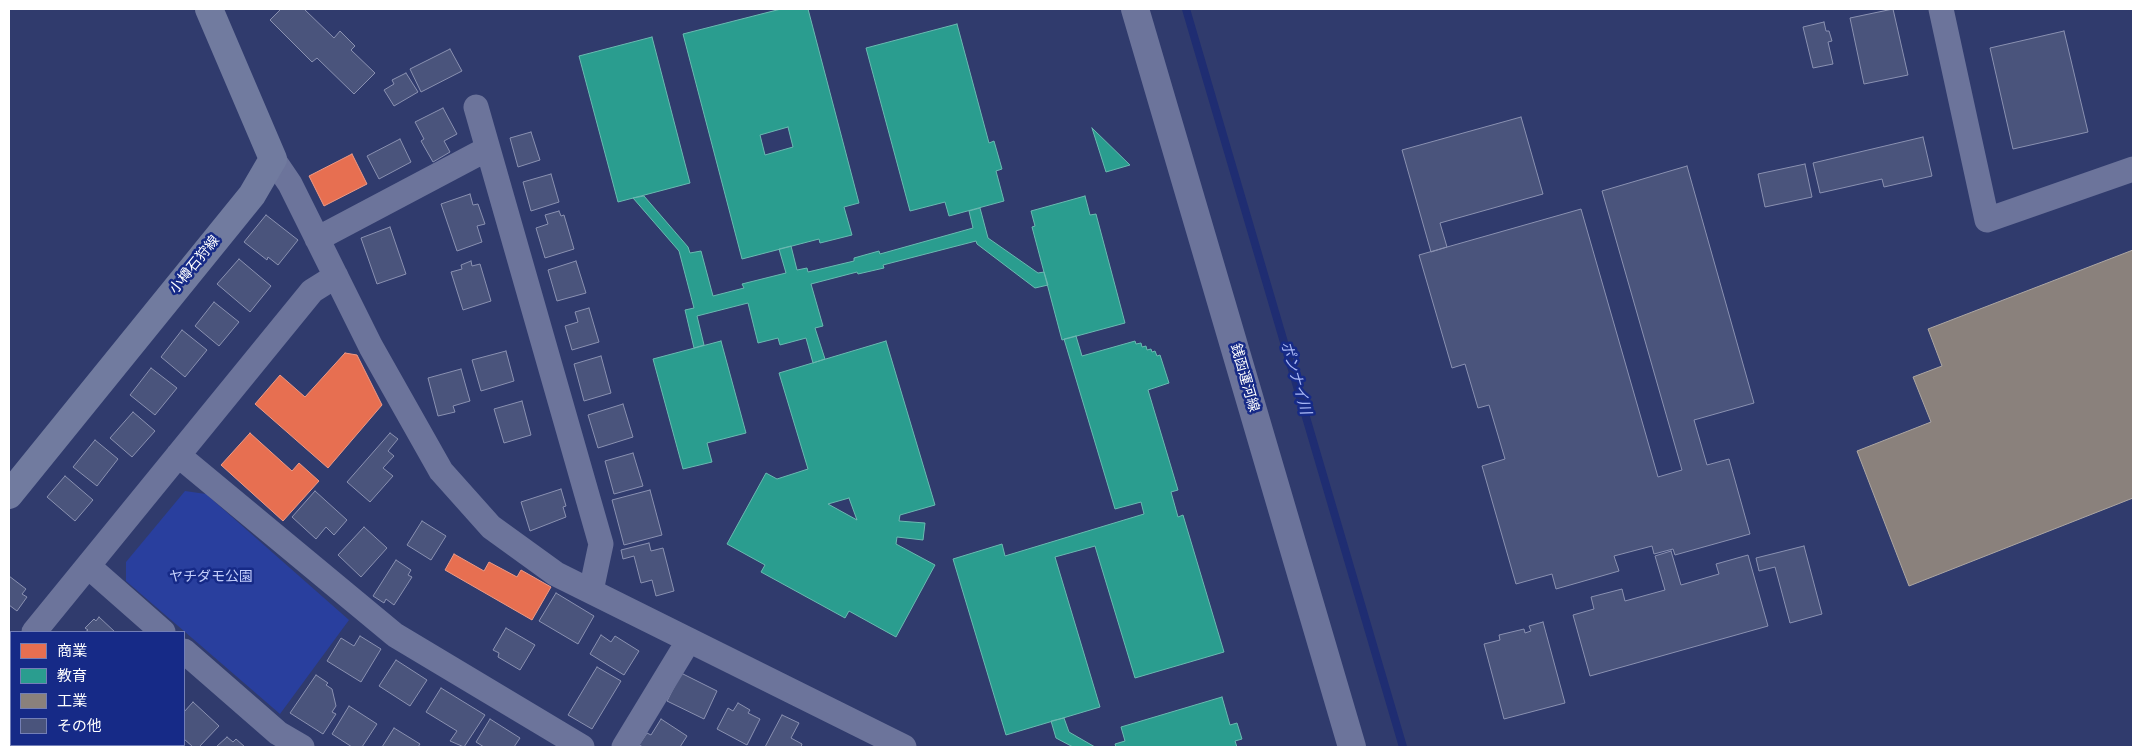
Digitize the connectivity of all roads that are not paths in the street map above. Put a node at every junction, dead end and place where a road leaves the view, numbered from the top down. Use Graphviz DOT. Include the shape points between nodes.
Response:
graph roads {
  1 [pos="209,9"];
  2 [pos="1135,9"];
  3 [pos="1942,9"];
  4 [pos="476,107"];
  5 [pos="487,149"];
  6 [pos="273,159"];
  7 [pos="2133,169"];
  8 [pos="317,239"];
  9 [pos="336,276"];
  10 [pos="178,455"];
  11 [pos="9,495"];
  12 [pos="88,566"];
  13 [pos="590,591"];
  14 [pos="35,631"];
  15 [pos="162,631"];
  16 [pos="689,640"];
  17 [pos="185,652"];
  18 [pos="302,747"];
  19 [pos="582,747"];
  20 [pos="624,747"];
  21 [pos="904,747"];
  22 [pos="1352,747"];
  1 -- 6 [label="main road"];
  2 -- 22 [label="street, 銭函運河線"];
  3 -- 7 [label="street" via="1987,220"];
  4 -- 5 [label="street"];
  5 -- 8 [label="street"];
  5 -- 13 [label="street" via="601,544"];
  6 -- 8 [label="street" via="290,184"];
  6 -- 11 [label="main road, 小樽石狩線" via="240,210"];
  8 -- 9 [label="street"];
  9 -- 10 [label="street" via="312,291"];
  9 -- 13 [label="street" via="371,347 441,471 491,527 556,574"];
  10 -- 12 [label="street"];
  10 -- 19 [label="street" via="395,635"];
  12 -- 14 [label="street"];
  12 -- 15 [label="street"];
  13 -- 16 [label="street"];
  16 -- 20 [label="street"];
  16 -- 21 [label="street"];
  17 -- 18 [label="street" via="278,733"];
}
